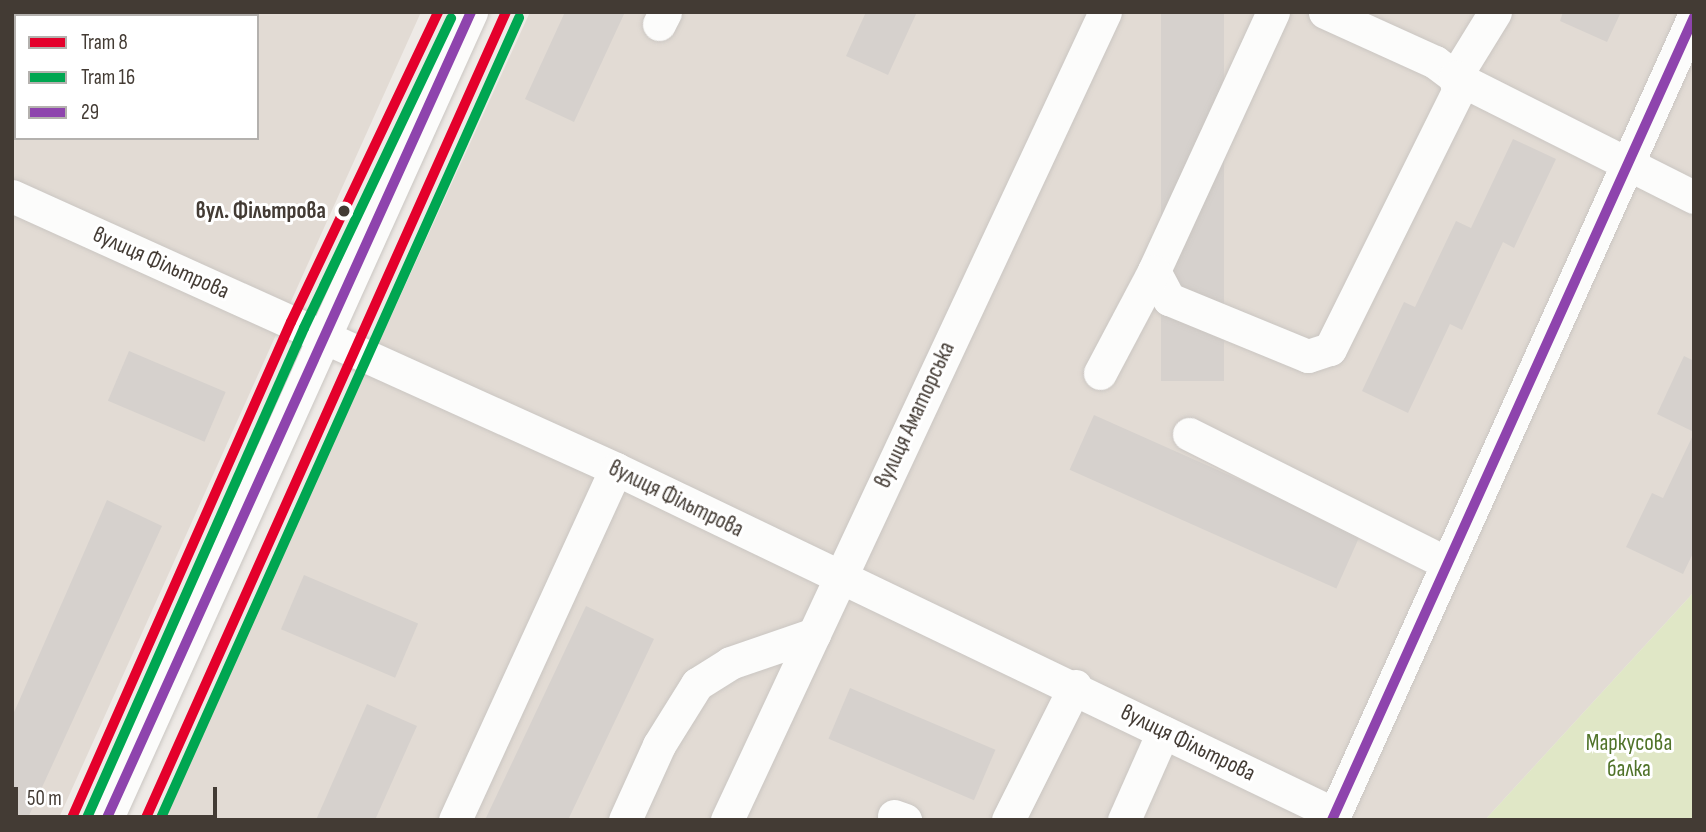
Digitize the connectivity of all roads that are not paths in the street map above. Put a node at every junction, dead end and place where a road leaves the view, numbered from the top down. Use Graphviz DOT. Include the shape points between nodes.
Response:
graph roads {
  1 [pos="471,12"];
  2 [pos="1105,12"];
  3 [pos="1273,12"];
  4 [pos="1325,12"];
  5 [pos="1495,12"];
  6 [pos="1694,16"];
  7 [pos="1455,77"];
  8 [pos="1628,164"];
  9 [pos="12,196"];
  10 [pos="1694,197"];
  11 [pos="1154,271"];
  12 [pos="325,337"];
  13 [pos="1100,373"];
  14 [pos="1189,434"];
  15 [pos="616,470"];
  16 [pos="1445,562"];
  17 [pos="838,577"];
  18 [pos="814,634"];
  19 [pos="1075,686"];
  20 [pos="1163,732"];
  21 [pos="1333,817"];
  22 [pos="106,820"];
  23 [pos="455,820"];
  24 [pos="625,820"];
  25 [pos="727,820"];
  26 [pos="1008,820"];
  27 [pos="1124,820"];
  1 -- 12 [label="street"];
  2 -- 17 [label="street, вулиця Аматорська"];
  3 -- 11 [label="street"];
  4 -- 7 [label="street" via="1435,62"];
  5 -- 7 [label="street"];
  6 -- 8 [label="street"];
  7 -- 8 [label="street"];
  7 -- 11 [label="street" via="1450,110 1324,354 1299,353 1169,299"];
  8 -- 10 [label="street"];
  8 -- 16 [label="street"];
  9 -- 12 [label="street, вулиця Фільтрова"];
  11 -- 13 [label="street"];
  12 -- 15 [label="street, вулиця Фільтрова"];
  12 -- 22 [label="street"];
  14 -- 16 [label="street"];
  15 -- 17 [label="street, вулиця Фільтрова"];
  15 -- 23 [label="street"];
  16 -- 21 [label="street"];
  17 -- 18 [label="street, вулиця Аматорська"];
  17 -- 19 [label="street, вулиця Фільтрова"];
  18 -- 24 [label="street" via="730,663 697,684 674,718"];
  18 -- 25 [label="street, вулиця Аматорська"];
  19 -- 20 [label="street, вулиця Фільтрова"];
  19 -- 26 [label="street"];
  20 -- 21 [label="street, вулиця Фільтрова"];
  20 -- 27 [label="street"];
}
